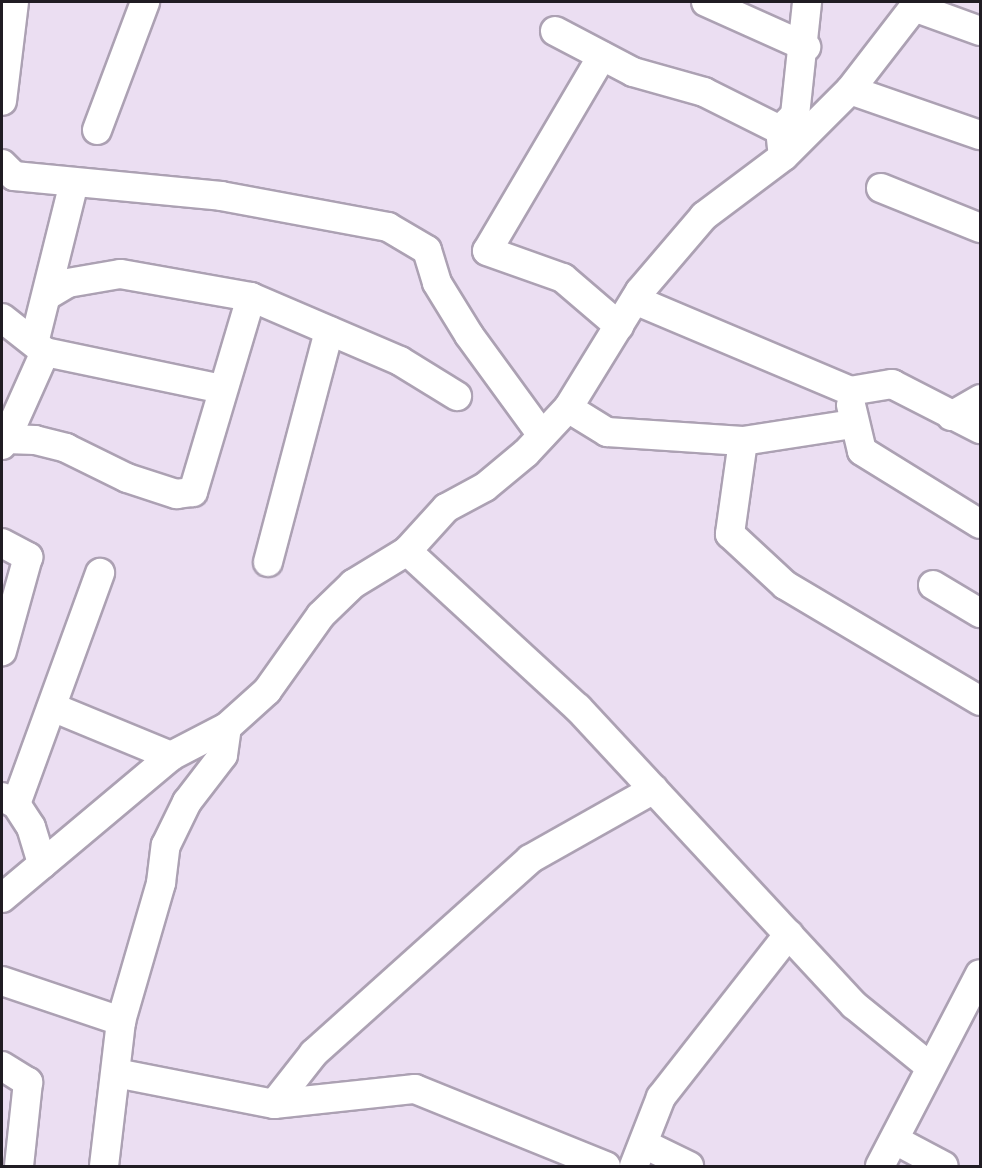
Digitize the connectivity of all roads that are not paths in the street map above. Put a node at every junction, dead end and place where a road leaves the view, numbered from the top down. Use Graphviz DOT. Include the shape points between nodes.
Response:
graph roads {
  1 [pos="14,2"];
  2 [pos="145,2"];
  3 [pos="706,2"];
  4 [pos="807,2"];
  5 [pos="916,4"];
  6 [pos="555,31"];
  7 [pos="981,32"];
  8 [pos="806,47"];
  9 [pos="602,56"];
  10 [pos="850,90"];
  11 [pos="2,101"];
  12 [pos="96,130"];
  13 [pos="981,135"];
  14 [pos="782,143"];
  15 [pos="6,177"];
  16 [pos="74,183"];
  17 [pos="881,189"];
  18 [pos="981,228"];
  19 [pos="48,295"];
  20 [pos="251,297"];
  21 [pos="635,300"];
  22 [pos="2,318"];
  23 [pos="619,326"];
  24 [pos="328,331"];
  25 [pos="40,345"];
  26 [pos="222,389"];
  27 [pos="850,391"];
  28 [pos="457,396"];
  29 [pos="981,399"];
  30 [pos="568,408"];
  31 [pos="951,416"];
  32 [pos="853,424"];
  33 [pos="981,429"];
  34 [pos="542,435"];
  35 [pos="743,441"];
  36 [pos="4,442"];
  37 [pos="981,524"];
  38 [pos="2,543"];
  39 [pos="407,551"];
  40 [pos="268,562"];
  41 [pos="100,573"];
  42 [pos="933,585"];
  43 [pos="981,613"];
  44 [pos="2,651"];
  45 [pos="981,701"];
  46 [pos="52,707"];
  47 [pos="226,727"];
  48 [pos="171,756"];
  49 [pos="654,789"];
  50 [pos="9,800"];
  51 [pos="42,864"];
  52 [pos="2,898"];
  53 [pos="789,934"];
  54 [pos="981,974"];
  55 [pos="2,981"];
  56 [pos="121,1021"];
  57 [pos="2,1066"];
  58 [pos="929,1066"];
  59 [pos="116,1073"];
  60 [pos="274,1104"];
  61 [pos="895,1140"];
  62 [pos="640,1156"];
  63 [pos="2,1164"];
  64 [pos="6,1167"];
  65 [pos="19,1167"];
  66 [pos="104,1167"];
  67 [pos="606,1167"];
  68 [pos="689,1167"];
  69 [pos="880,1167"];
  70 [pos="944,1167"];
  1 -- 11 [label="street"];
  2 -- 12 [label="street"];
  3 -- 8 [label="street"];
  4 -- 8 [label="street"];
  5 -- 7 [label="street"];
  5 -- 10 [label="street"];
  6 -- 9 [label="street"];
  8 -- 14 [label="street" via="795,115"];
  9 -- 14 [label="street" via="633,72 704,92"];
  9 -- 23 [label="street" via="487,250 495,258 563,278"];
  10 -- 13 [label="street"];
  10 -- 14 [label="street"];
  14 -- 21 [label="street" via="704,216"];
  15 -- 16 [label="street"];
  16 -- 19 [label="street"];
  16 -- 34 [label="street" via="221,196 388,227 428,250 437,283 469,335"];
  17 -- 18 [label="street"];
  19 -- 20 [label="street" via="68,283 120,274 248,293"];
  19 -- 25 [label="street"];
  20 -- 24 [label="street"];
  20 -- 26 [label="street"];
  21 -- 23 [label="street"];
  21 -- 27 [label="street"];
  22 -- 25 [label="street"];
  23 -- 30 [label="street"];
  24 -- 28 [label="street" via="400,361"];
  24 -- 40 [label="street"];
  25 -- 26 [label="street"];
  25 -- 36 [label="street"];
  26 -- 36 [label="street" via="193,492 176,494 127,478 66,448"];
  27 -- 31 [label="street" via="892,384"];
  27 -- 32 [label="street"];
  29 -- 31 [label="street"];
  30 -- 34 [label="street"];
  30 -- 35 [label="street" via="598,430"];
  31 -- 33 [label="street"];
  32 -- 35 [label="street"];
  32 -- 37 [label="street" via="862,451 897,478"];
  34 -- 39 [label="street" via="485,487 446,508"];
  35 -- 45 [label="street" via="730,534 785,585"];
  38 -- 44 [label="street" via="28,557"];
  39 -- 47 [label="street" via="353,584 329,607 267,691"];
  39 -- 49 [label="street" via="578,708"];
  41 -- 46 [label="street"];
  42 -- 43 [label="street"];
  46 -- 48 [label="street"];
  46 -- 50 [label="street"];
  47 -- 48 [label="street"];
  47 -- 56 [label="street" via="223,756 187,802 166,845 160,883"];
  48 -- 51 [label="street"];
  49 -- 53 [label="street"];
  49 -- 60 [label="street" via="530,859 314,1053"];
  50 -- 51 [label="street" via="30,827"];
  51 -- 52 [label="street"];
  53 -- 58 [label="street" via="854,1005"];
  53 -- 62 [label="street" via="661,1097"];
  54 -- 58 [label="street"];
  55 -- 56 [label="street"];
  56 -- 59 [label="street"];
  57 -- 65 [label="street" via="28,1082"];
  58 -- 61 [label="street"];
  59 -- 60 [label="street"];
  59 -- 66 [label="street"];
  60 -- 67 [label="street" via="415,1089"];
  61 -- 69 [label="street"];
  61 -- 70 [label="street"];
  62 -- 68 [label="street"];
  63 -- 64 [label="street"];
}
